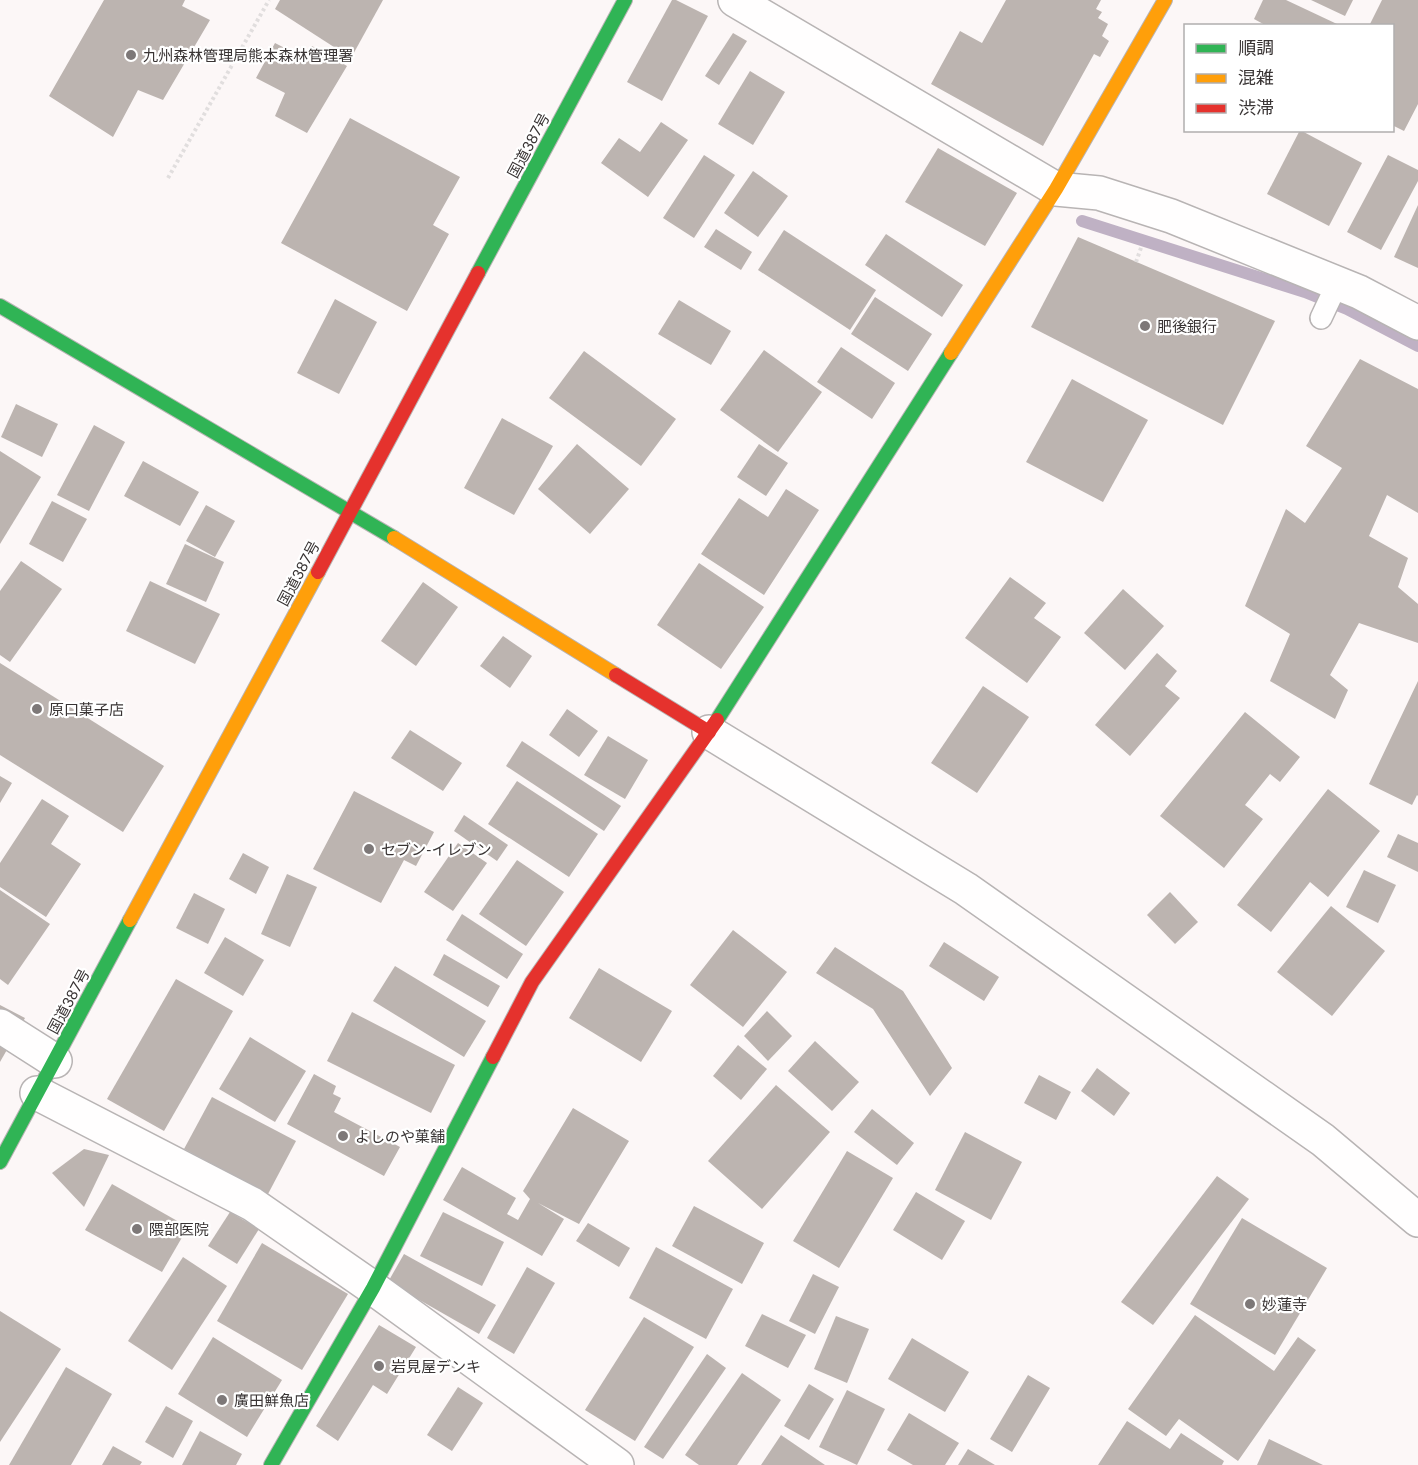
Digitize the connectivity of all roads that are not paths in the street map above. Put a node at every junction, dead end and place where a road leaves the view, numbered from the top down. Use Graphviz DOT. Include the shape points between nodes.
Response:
graph roads {
  1 [pos="625,0"];
  2 [pos="735,0"];
  3 [pos="1165,0"];
  4 [pos="1056,189"];
  5 [pos="1338,282"];
  6 [pos="0,306"];
  7 [pos="1322,318"];
  8 [pos="1418,323"];
  9 [pos="350,511"];
  10 [pos="709,732"];
  11 [pos="0,1026"];
  12 [pos="55,1061"];
  13 [pos="37,1093"];
  14 [pos="0,1162"];
  15 [pos="1418,1220"];
  16 [pos="373,1288"];
  17 [pos="271,1465"];
  18 [pos="617,1465"];
  1 -- 9 [label="main road, 国道387号"];
  2 -- 4 [label="street"];
  3 -- 4 [label="main road"];
  4 -- 5 [label="street" via="1099,193 1171,216"];
  4 -- 10 [label="main road"];
  5 -- 7 [label="lane"];
  5 -- 8 [label="street"];
  6 -- 9 [label="main road"];
  9 -- 10 [label="main road"];
  9 -- 12 [label="main road, 国道387号"];
  10 -- 15 [label="street" via="966,889 1323,1140"];
  10 -- 16 [label="main road" via="532,982"];
  11 -- 12 [label="street"];
  12 -- 13 [label="main road, 国道387号"];
  13 -- 14 [label="main road, 国道387号"];
  13 -- 16 [label="street" via="252,1204"];
  16 -- 17 [label="main road"];
  16 -- 18 [label="street"];
}
